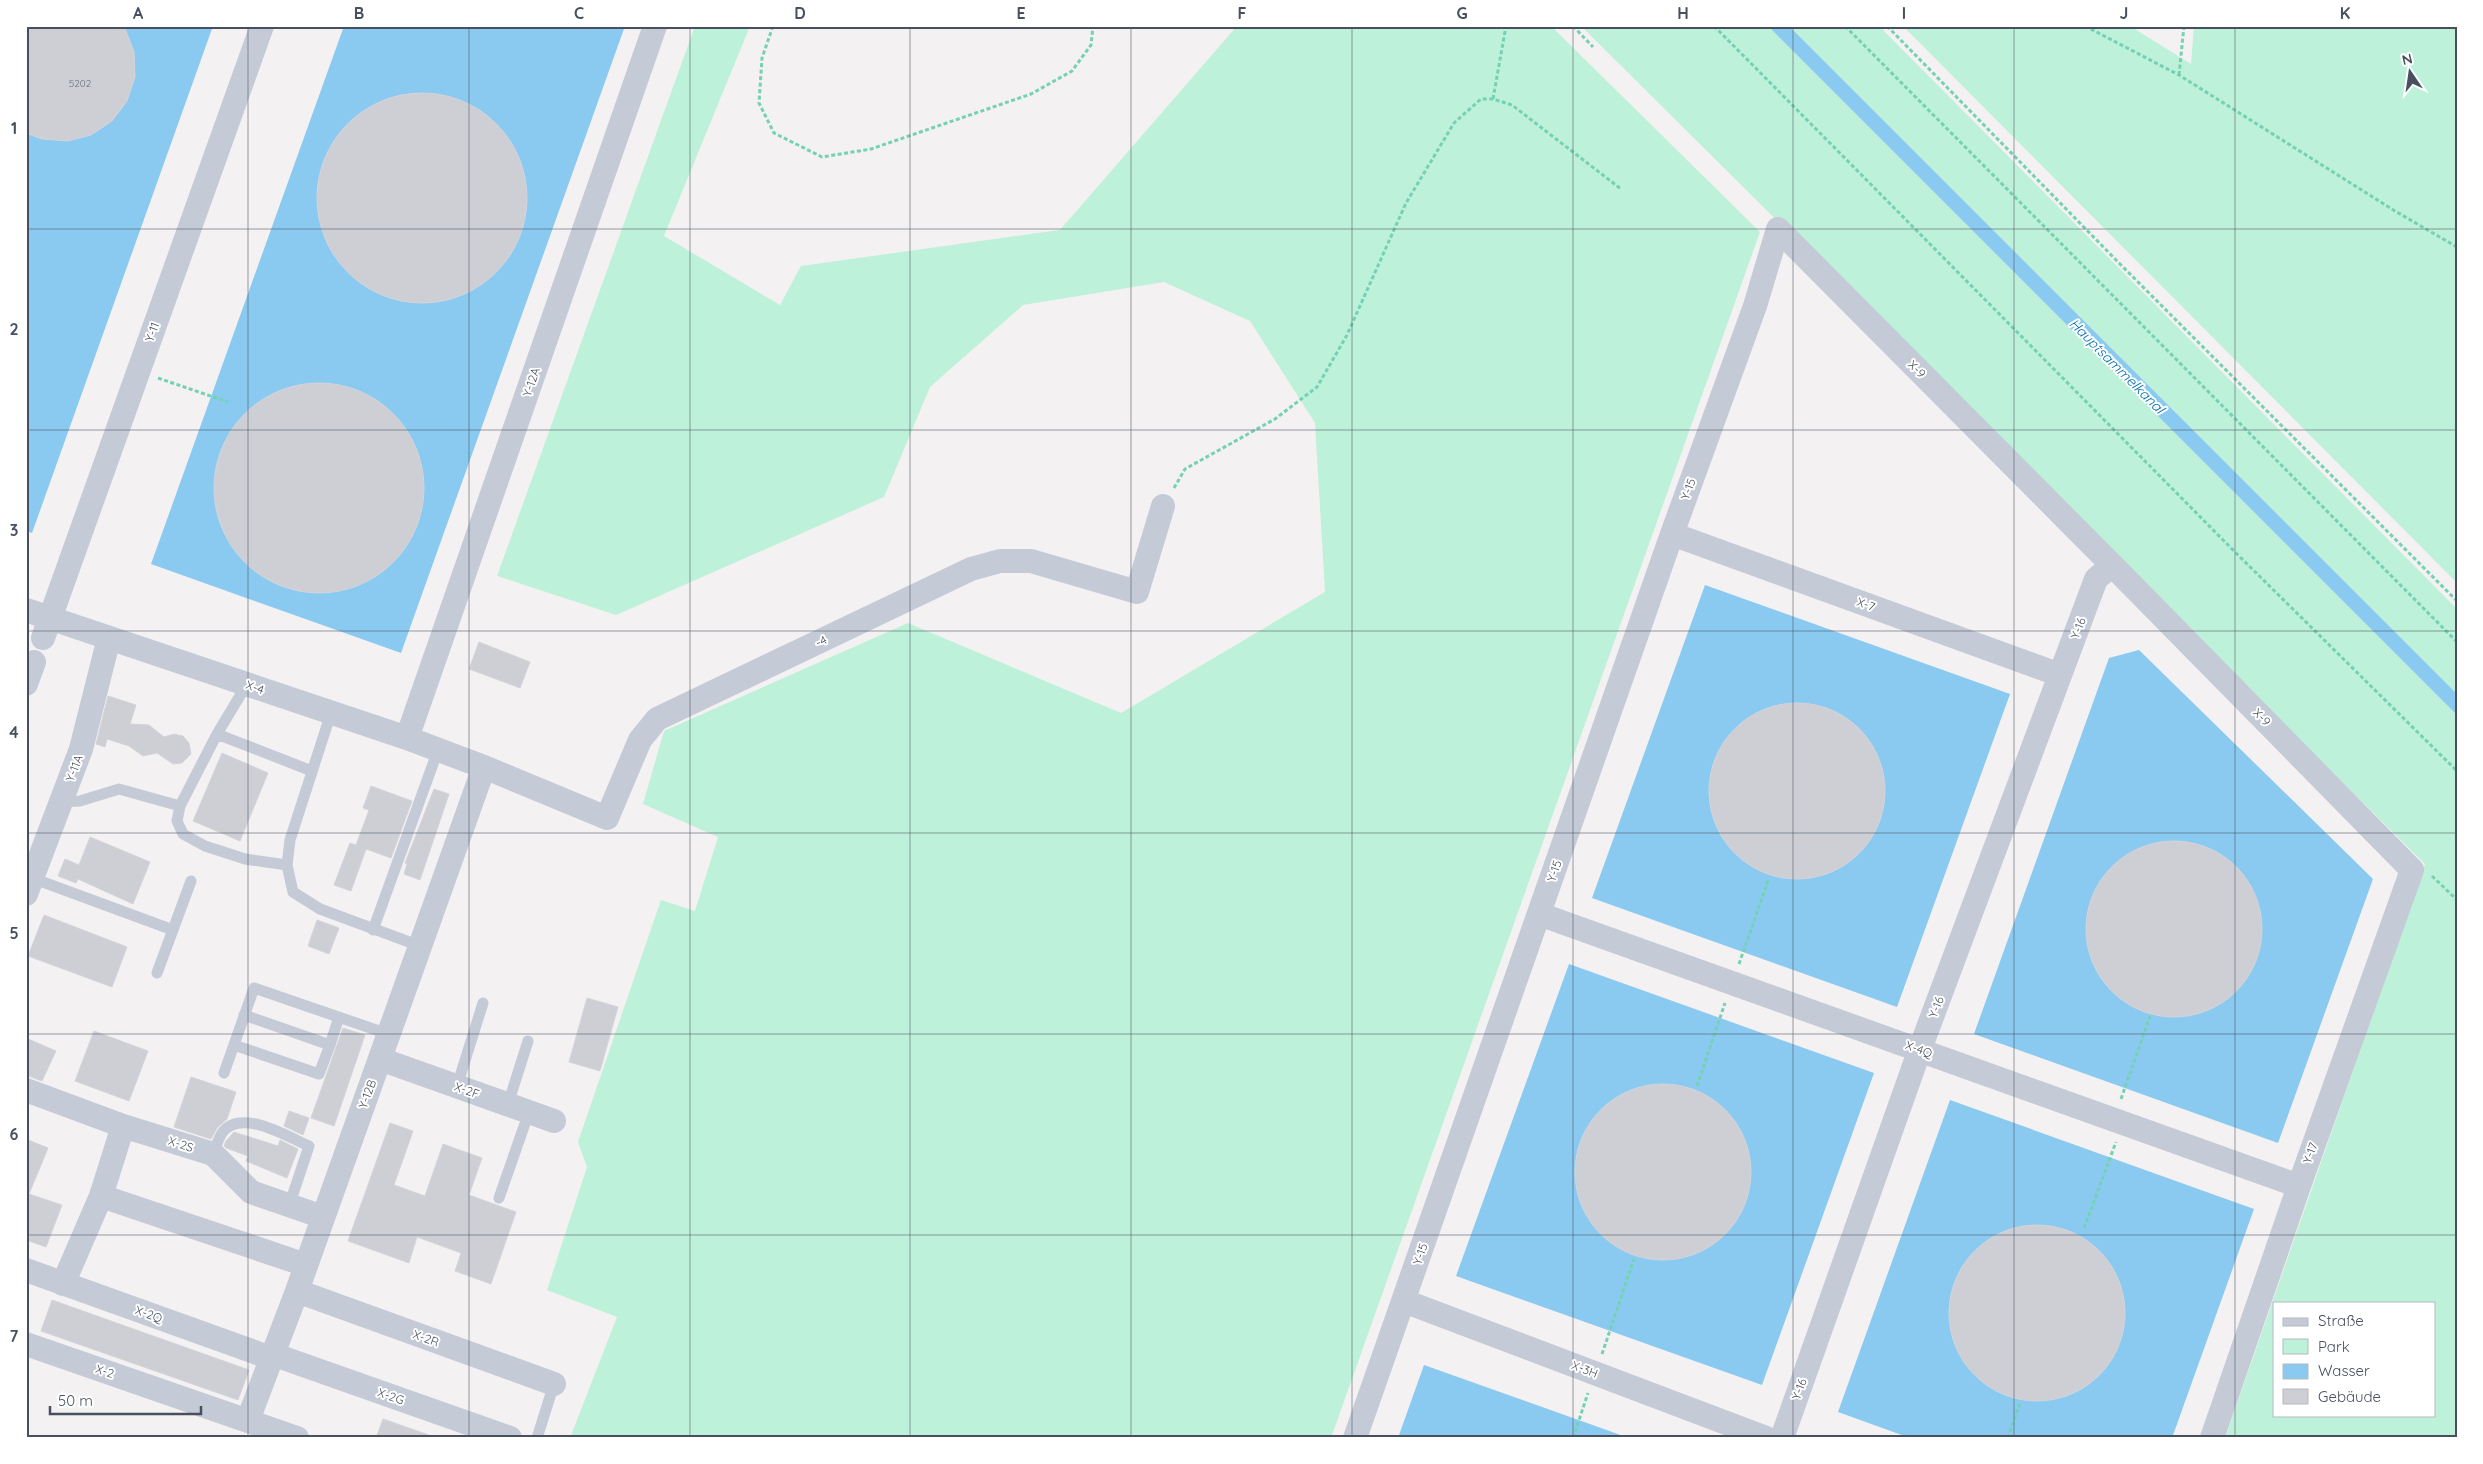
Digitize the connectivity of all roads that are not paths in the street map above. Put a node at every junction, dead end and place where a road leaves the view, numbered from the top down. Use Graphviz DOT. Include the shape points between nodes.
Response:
graph roads {
  1 [pos="262,26"];
  2 [pos="655,26"];
  3 [pos="1755,306"];
  4 [pos="1163,506"];
  5 [pos="1672,534"];
  6 [pos="2104,572"];
  7 [pos="26,610"];
  8 [pos="46,628"];
  9 [pos="109,638"];
  10 [pos="34,662"];
  11 [pos="2060,675"];
  12 [pos="26,684"];
  13 [pos="246,684"];
  14 [pos="331,713"];
  15 [pos="217,734"];
  16 [pos="407,738"];
  17 [pos="438,750"];
  18 [pos="484,767"];
  19 [pos="312,771"];
  20 [pos="61,802"];
  21 [pos="180,806"];
  22 [pos="287,865"];
  23 [pos="2412,870"];
  24 [pos="191,881"];
  25 [pos="29,886"];
  26 [pos="1539,914"];
  27 [pos="173,930"];
  28 [pos="373,930"];
  29 [pos="420,946"];
  30 [pos="157,973"];
  31 [pos="483,1003"];
  32 [pos="244,1015"];
  33 [pos="339,1017"];
  34 [pos="388,1034"];
  35 [pos="528,1042"];
  36 [pos="234,1045"];
  37 [pos="330,1045"];
  38 [pos="1920,1049"];
  39 [pos="380,1059"];
  40 [pos="224,1073"];
  41 [pos="456,1086"];
  42 [pos="26,1090"];
  43 [pos="518,1108"];
  44 [pos="554,1121"];
  45 [pos="123,1126"];
  46 [pos="212,1154"];
  47 [pos="2299,1186"];
  48 [pos="101,1196"];
  49 [pos="499,1198"];
  50 [pos="289,1206"];
  51 [pos="323,1217"];
  52 [pos="306,1265"];
  53 [pos="26,1270"];
  54 [pos="63,1284"];
  55 [pos="297,1291"];
  56 [pos="1404,1301"];
  57 [pos="26,1344"];
  58 [pos="272,1356"];
  59 [pos="554,1384"];
  60 [pos="248,1420"];
  61 [pos="297,1438"];
  62 [pos="510,1438"];
  63 [pos="536,1438"];
  64 [pos="1355,1438"];
  65 [pos="1766,1438"];
  66 [pos="1782,1438"];
  67 [pos="2212,1438"];
  1 -- 8 [label="street, Y-11"];
  2 -- 16 [label="street, Y-12A"];
  3 -- 5 [label="street, Y-15"];
  3 -- 6 [label="street, X-9" via="1778,229"];
  4 -- 18 [label="street, -4" via="1137,592 1031,561 1000,561 971,569 658,719 640,740 607,818"];
  5 -- 11 [label="street, X-7"];
  5 -- 26 [label="street, Y-15"];
  6 -- 11 [label="street, Y-16"];
  6 -- 23 [label="street, X-9"];
  7 -- 8 [label="street, X-4"];
  8 -- 9 [label="street, X-4"];
  9 -- 13 [label="street, X-4"];
  9 -- 20 [label="street, Y-11A" via="81,749"];
  10 -- 12 [label="street"];
  11 -- 38 [label="street, Y-16"];
  13 -- 14 [label="street, X-4"];
  13 -- 15 [label="lane"];
  14 -- 16 [label="street, X-4"];
  14 -- 19 [label="lane"];
  15 -- 19 [label="lane"];
  15 -- 21 [label="lane"];
  16 -- 17 [label="street, X-4"];
  17 -- 18 [label="street, X-4"];
  17 -- 28 [label="lane"];
  18 -- 29 [label="street, Y-12B"];
  19 -- 22 [label="lane" via="290,840"];
  20 -- 21 [label="lane" via="80,801 119,789"];
  20 -- 25 [label="street, Y-11A"];
  21 -- 22 [label="lane" via="177,821 183,834 205,846 245,859"];
  22 -- 28 [label="lane" via="293,892 320,909"];
  23 -- 47 [label="street, Y-17"];
  24 -- 27 [label="lane"];
  25 -- 27 [label="lane"];
  26 -- 38 [label="street, X-4Q"];
  26 -- 56 [label="street, Y-15"];
  27 -- 30 [label="lane"];
  28 -- 29 [label="lane"];
  29 -- 34 [label="street, Y-12B"];
  31 -- 41 [label="lane"];
  32 -- 33 [label="lane" via="254,988"];
  32 -- 36 [label="lane"];
  32 -- 37 [label="lane"];
  33 -- 34 [label="lane"];
  33 -- 37 [label="lane"];
  34 -- 39 [label="street, Y-12B"];
  35 -- 43 [label="lane"];
  36 -- 37 [label="lane" via="320,1074"];
  36 -- 40 [label="lane"];
  38 -- 47 [label="street, X-4Q"];
  38 -- 66 [label="street, Y-16"];
  39 -- 41 [label="street, X-2F"];
  39 -- 51 [label="street, Y-12B"];
  41 -- 43 [label="street, X-2F"];
  42 -- 45 [label="street, X-2S"];
  43 -- 44 [label="street, X-2F"];
  43 -- 49 [label="lane"];
  45 -- 46 [label="street, X-2S"];
  45 -- 48 [label="street"];
  46 -- 50 [label="street, X-2S" via="251,1192"];
  46 -- 50 [label="lane" via="223,1131 238,1122 253,1122 309,1146"];
  47 -- 67 [label="street, Y-17"];
  48 -- 52 [label="street"];
  48 -- 54 [label="street"];
  50 -- 51 [label="street, X-2S"];
  51 -- 52 [label="street, Y-12B"];
  52 -- 55 [label="street, Y-12B"];
  53 -- 54 [label="street, X-2Q"];
  54 -- 58 [label="street, X-2Q"];
  55 -- 58 [label="street, Y-12B"];
  55 -- 59 [label="street, X-2R"];
  56 -- 64 [label="street, Y-15"];
  56 -- 65 [label="street, X-3H"];
  57 -- 60 [label="street, X-2"];
  58 -- 60 [label="street, Y-12B"];
  58 -- 62 [label="street, X-2G"];
  59 -- 63 [label="lane"];
  60 -- 61 [label="street, X-2"];
}
